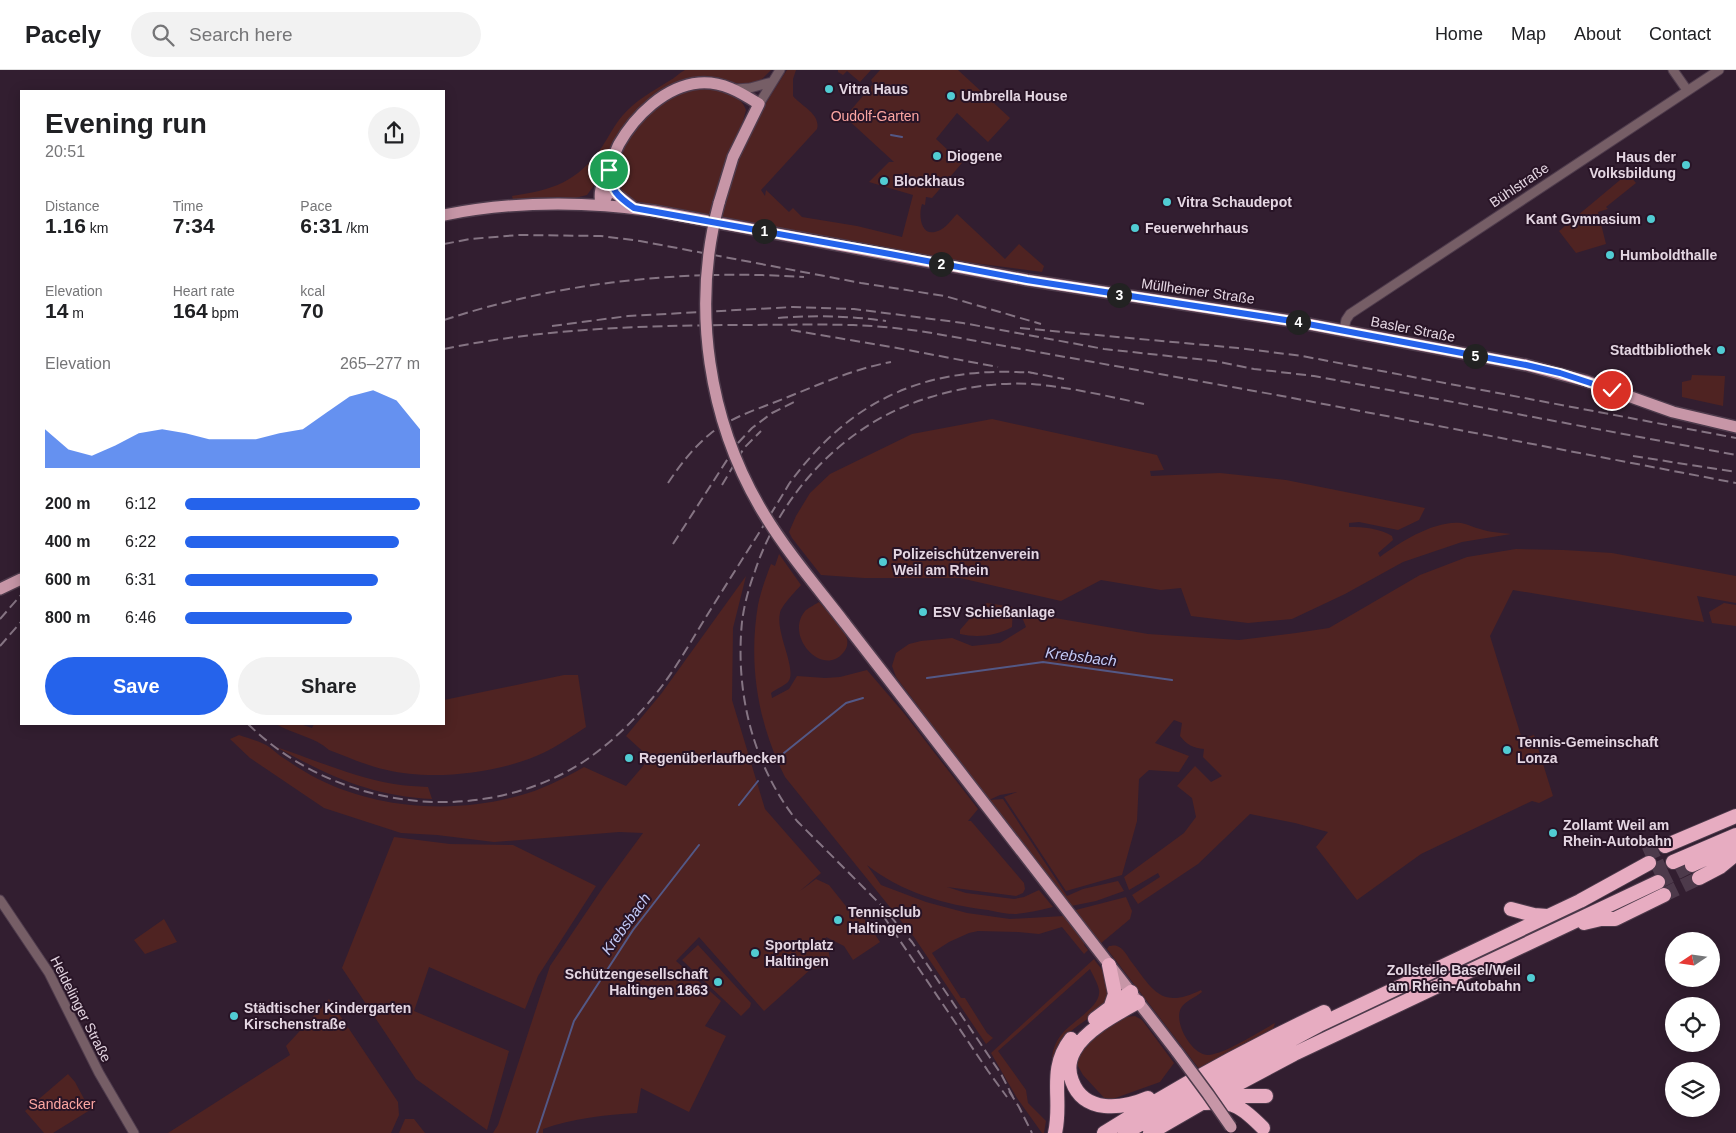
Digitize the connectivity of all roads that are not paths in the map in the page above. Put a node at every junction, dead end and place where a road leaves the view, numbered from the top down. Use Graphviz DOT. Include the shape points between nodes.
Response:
graph roads {
  1 [pos="780,70"];
  2 [pos="1673,70"];
  3 [pos="1719,70"];
  4 [pos="772,82"];
  5 [pos="736,89"];
  6 [pos="1687,90"];
  7 [pos="759,104"];
  8 [pos="606,184"];
  9 [pos="580,204"];
  10 [pos="601,205"];
  11 [pos="634,208"];
  12 [pos="445,215"];
  13 [pos="1344,330"];
  14 [pos="1736,427"];
  15 [pos="20,579"];
  16 [pos="0,589"];
  17 [pos="1736,816"];
  18 [pos="1736,826"];
  19 [pos="1736,835"];
  20 [pos="1736,845"];
  21 [pos="1669,854"];
  22 [pos="1736,854"];
  23 [pos="1692,866"];
  24 [pos="1699,878"];
  25 [pos="1664,895"];
  26 [pos="0,900"];
  27 [pos="1511,909"];
  28 [pos="1548,916"];
  29 [pos="1547,934"];
  30 [pos="1503,937"];
  31 [pos="1107,963"];
  32 [pos="1134,997"];
  33 [pos="1111,1006"];
  34 [pos="1184,1084"];
  35 [pos="1219,1093"];
  36 [pos="1266,1096"];
  37 [pos="1202,1103"];
  38 [pos="1188,1111"];
  39 [pos="1262,1128"];
  40 [pos="1233,1130"];
  41 [pos="134,1133"];
  42 [pos="1055,1133"];
  43 [pos="1104,1133"];
  44 [pos="1125,1133"];
  45 [pos="1150,1133"];
  46 [pos="1166,1133"];
  1 -- 4 [label="street"];
  2 -- 6 [label="street"];
  3 -- 6 [label="street, Bühlstraße"];
  4 -- 5 [label="street"];
  4 -- 7 [label="street"];
  5 -- 7 [label="main road"];
  5 -- 8 [label="main road" via="700,83 679,88 660,99 628,130 615,152"];
  6 -- 13 [label="street, Bühlstraße" via="1350,314"];
  7 -- 31 [label="main road, bridge" via="733,157 719,202 710,247 706,308 709,356 722,419 742,472 784,544"];
  8 -- 9 [label="main road"];
  8 -- 10 [label="main road" via="608,196"];
  8 -- 11 [label="main road"];
  9 -- 10 [label="main road, Müllheimer Straße"];
  9 -- 12 [label="main road, Müllheimer Straße" via="520,205"];
  10 -- 11 [label="main road, Müllheimer Straße"];
  11 -- 13 [label="main road, Müllheimer Straße" via="1081,289"];
  13 -- 14 [label="main road, Basler Straße" via="1551,371 1673,412"];
  15 -- 16 [label="main road"];
  17 -- 21 [label="highway"];
  18 -- 21 [label="highway"];
  19 -- 21 [label="highway"];
  20 -- 23 [label="highway"];
  22 -- 24 [label="highway"];
  25 -- 29 [label="highway" via="1615,919 1601,919"];
  26 -- 41 [label="street, Heldelinger Straße" via="49,973 99,1073"];
  27 -- 28 [label="highway"];
  28 -- 29 [label="highway" via="1651,868"];
  28 -- 30 [label="highway"];
  29 -- 35 [label="highway"];
  30 -- 34 [label="highway" via="1482,938 1283,1032"];
  30 -- 44 [label="highway" via="1320,1025"];
  31 -- 32 [label="main road"];
  31 -- 33 [label="highway" via="1115,994"];
  32 -- 33 [label="highway"];
  32 -- 34 [label="highway" via="1078,1044 1070,1064 1070,1077 1075,1088 1094,1104 1111,1106 1136,1103"];
  32 -- 40 [label="main road, bridge"];
  33 -- 42 [label="highway" via="1074,1034 1065,1046 1056,1073 1058,1121"];
  34 -- 43 [label="highway"];
  35 -- 36 [label="highway"];
  35 -- 37 [label="highway"];
  37 -- 38 [label="highway"];
  37 -- 39 [label="highway" via="1230,1103 1245,1111"];
  38 -- 45 [label="highway"];
  38 -- 46 [label="highway"];
}
